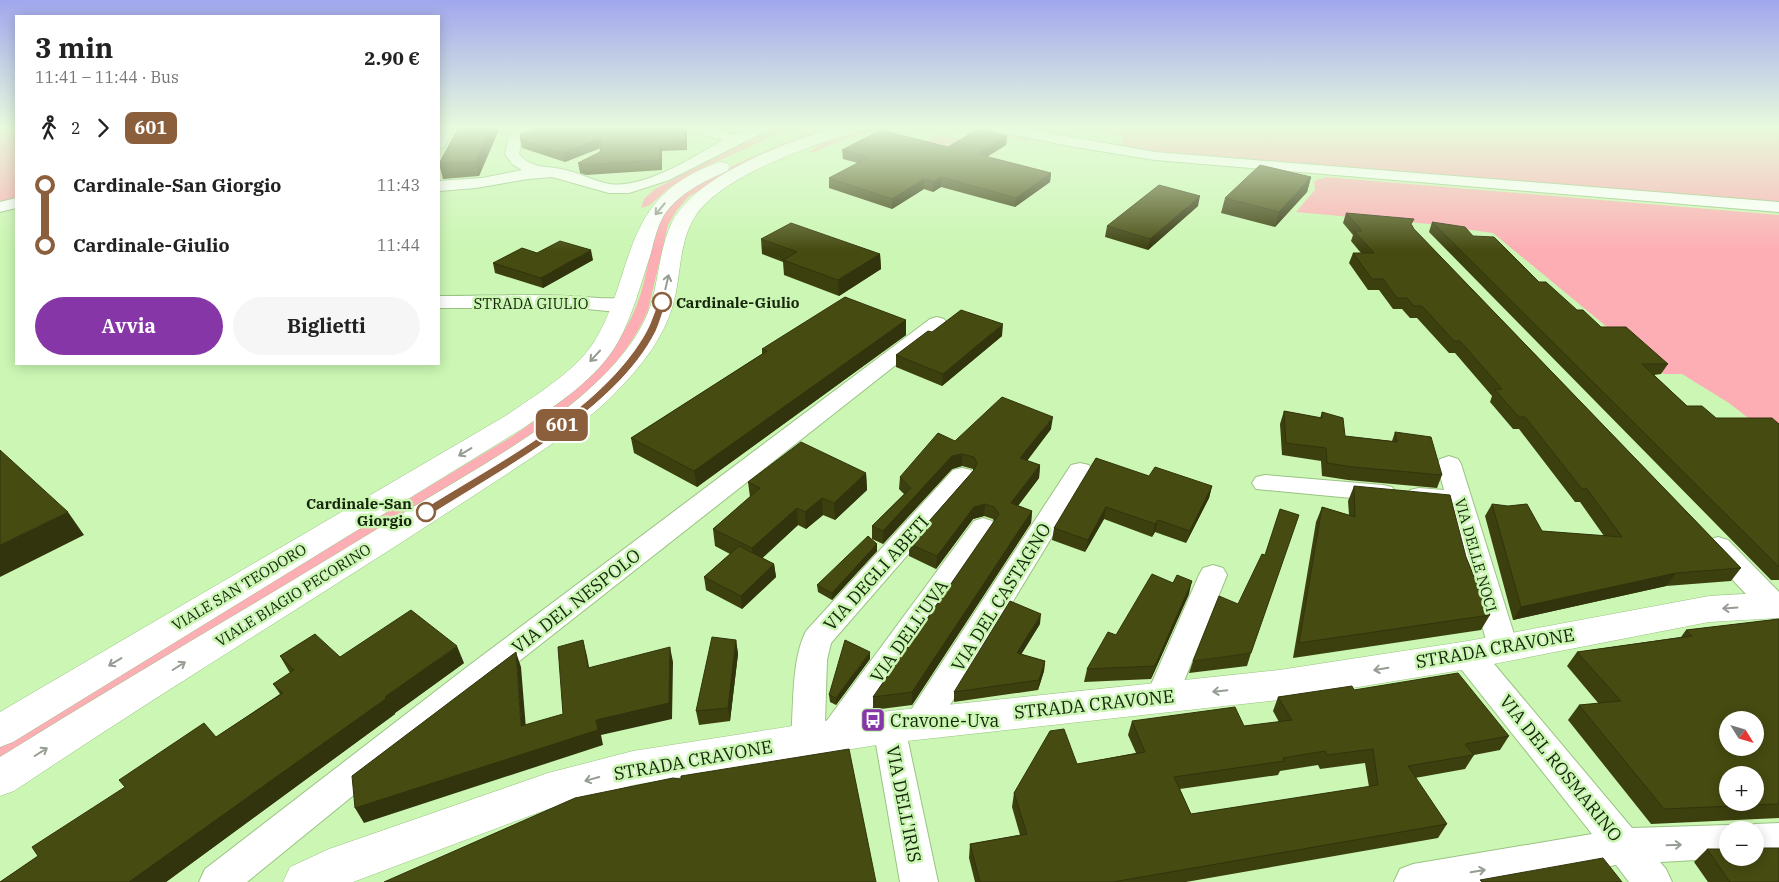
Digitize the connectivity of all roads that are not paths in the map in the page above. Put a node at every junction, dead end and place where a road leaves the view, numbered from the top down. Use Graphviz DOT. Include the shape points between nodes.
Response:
graph roads {
  1 [pos="531,168"];
  2 [pos="678,168"];
  3 [pos="718,168"];
  4 [pos="752,168"];
  5 [pos="1303,168"];
  6 [pos="538,172"];
  7 [pos="440,186"];
  8 [pos="15,203"];
  9 [pos="0,206"];
  10 [pos="1779,207"];
  11 [pos="440,302"];
  12 [pos="622,304"];
  13 [pos="937,323"];
  14 [pos="1449,464"];
  15 [pos="1080,471"];
  16 [pos="962,476"];
  17 [pos="1265,483"];
  18 [pos="1460,500"];
  19 [pos="983,527"];
  20 [pos="1701,529"];
  21 [pos="1213,576"];
  22 [pos="1777,605"];
  23 [pos="1503,647"];
  24 [pos="1468,654"];
  25 [pos="1162,696"];
  26 [pos="905,725"];
  27 [pos="0,731"];
  28 [pos="822,737"];
  29 [pos="0,778"];
  30 [pos="1779,840"];
  31 [pos="1764,841"];
  32 [pos="1719,842"];
  33 [pos="1624,846"];
  34 [pos="218,882"];
  35 [pos="305,882"];
  36 [pos="919,882"];
  37 [pos="1413,882"];
  38 [pos="1653,882"];
  1 -- 6 [label="street"];
  2 -- 6 [label="street" via="627,188 603,188 561,174"];
  3 -- 12 [label="main road, VIALE SAN TEODORO, one-way" via="687,184 654,215"];
  29 -- 4 [label="main road, VIALE BIAGIO PECORINO, one-way" via="418,518 568,420 622,372 651,331 662,302 678,232 687,213 716,186"];
  5 -- 10 [label="street"];
  6 -- 7 [label="street" via="486,182"];
  8 -- 9 [label="street"];
  11 -- 12 [label="street, STRADA GIULIO"];
  12 -- 27 [label="main road, VIALE SAN TEODORO, one-way" via="604,346 554,393 516,421"];
  13 -- 34 [label="street, VIA DEL NESPOLO" via="486,670"];
  14 -- 18 [label="street, VIA DELLE NOCI"];
  15 -- 26 [label="street, VIA DEL CASTAGNO"];
  16 -- 28 [label="street, VIA DEGLI ABETI" via="818,639 812,660"];
  17 -- 18 [label="street"];
  18 -- 23 [label="street, VIA DELLE NOCI"];
  19 -- 28 [label="street, VIA DELL'UVA"];
  20 -- 22 [label="street"];
  21 -- 25 [label="street"];
  22 -- 23 [label="main road, STRADA CRAVONE, one-way" via="1709,610"];
  23 -- 24 [label="main road, STRADA CRAVONE"];
  24 -- 25 [label="main road, STRADA CRAVONE, one-way" via="1279,685"];
  24 -- 33 [label="street, VIA DEL ROSMARINO"];
  25 -- 26 [label="main road, STRADA CRAVONE"];
  26 -- 28 [label="main road, STRADA CRAVONE"];
  26 -- 36 [label="street, VIA DELL'IRIS"];
  28 -- 35 [label="main road, STRADA CRAVONE, one-way" via="633,768 548,791 328,870"];
  30 -- 31 [label="street"];
  33 -- 32 [label="street, one-way"];
  37 -- 33 [label="street, one-way"];
  33 -- 38 [label="street, VIA DEL ROSMARINO"];
}
